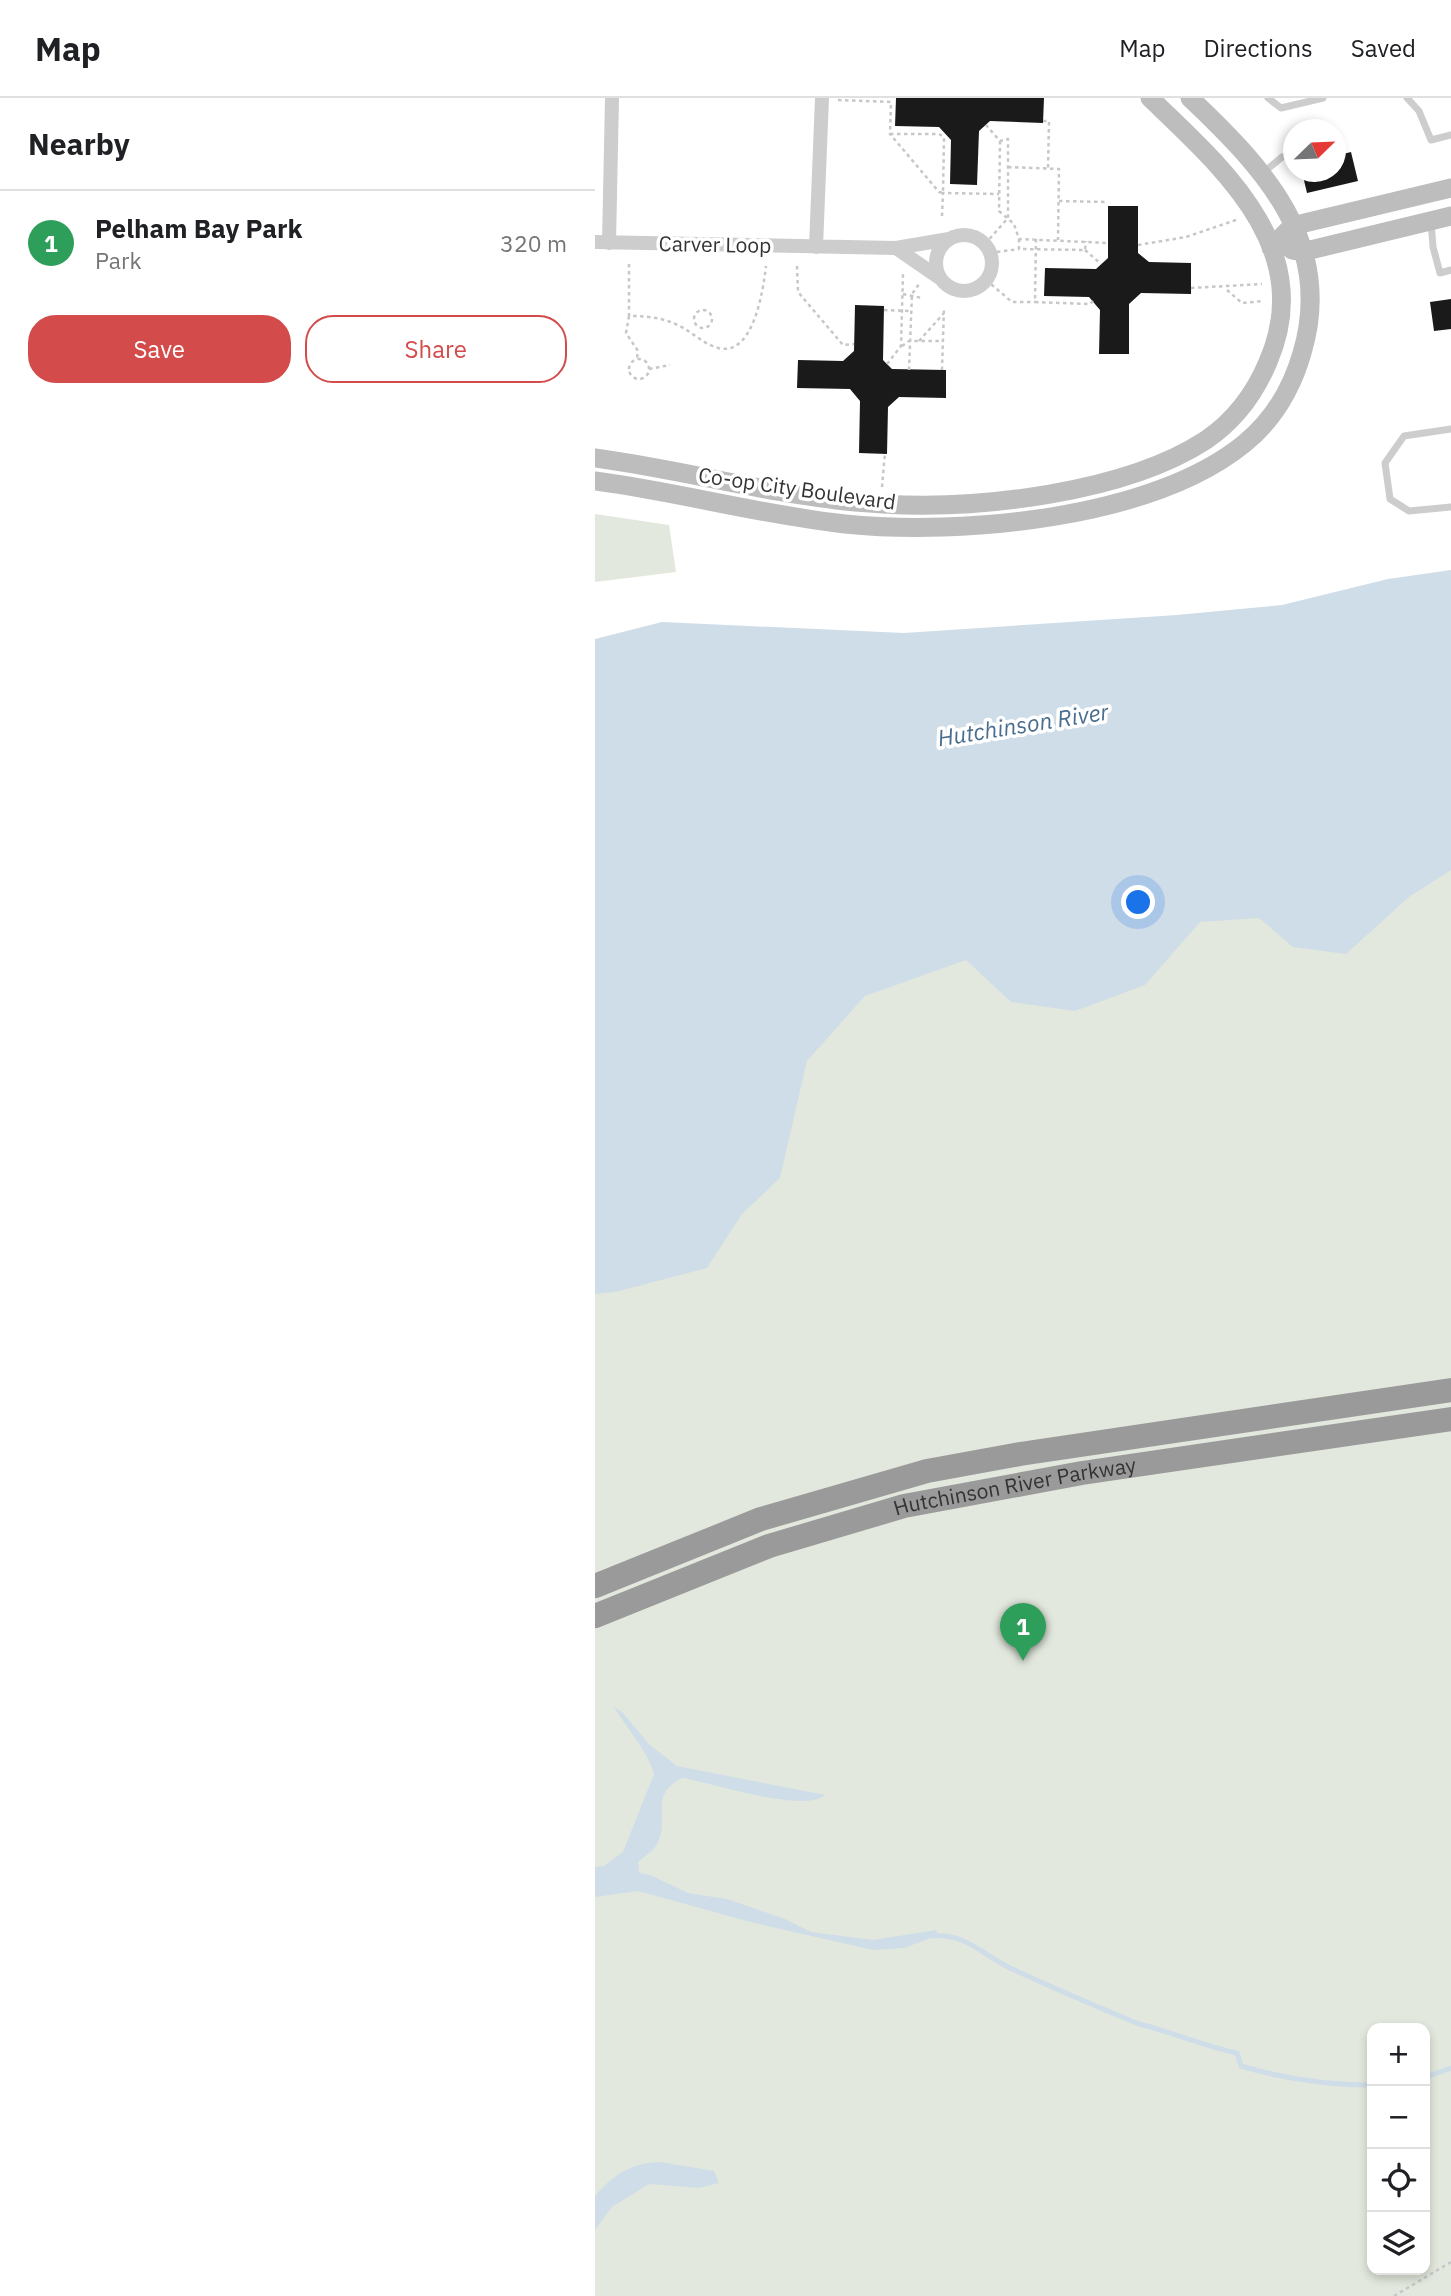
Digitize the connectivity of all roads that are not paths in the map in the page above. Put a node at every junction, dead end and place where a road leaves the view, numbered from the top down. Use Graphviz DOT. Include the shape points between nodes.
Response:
graph roads {
  1 [pos="612,98"];
  2 [pos="1150,98"];
  3 [pos="1190,98"];
  4 [pos="1268,98"];
  5 [pos="1323,98"];
  6 [pos="1407,98"];
  7 [pos="822,99"];
  8 [pos="1451,135"];
  9 [pos="1282,157"];
  10 [pos="1263,172"];
  11 [pos="1451,188"];
  12 [pos="1451,216"];
  13 [pos="1431,220"];
  14 [pos="1292,226"];
  15 [pos="949,239"];
  16 [pos="602,243"];
  17 [pos="816,247"];
  18 [pos="896,248"];
  19 [pos="1272,248"];
  20 [pos="1302,252"];
  21 [pos="1451,270"];
  22 [pos="940,279"];
  23 [pos="1451,429"];
  24 [pos="595,458"];
  25 [pos="595,481"];
  26 [pos="1451,507"];
  27 [pos="1451,1390"];
  28 [pos="1451,1419"];
  29 [pos="595,1586"];
  30 [pos="595,1616"];
  1 -- 16 [label="street, Carver Loop"];
  2 -- 19 [label="main road, Co-op City Boulevard" via="1236,185"];
  3 -- 10 [label="main road, Co-op City Boulevard"];
  4 -- 5 [label="lane" via="1281,108"];
  6 -- 8 [label="lane" via="1419,111 1430,140"];
  7 -- 17 [label="street"];
  9 -- 10 [label="lane"];
  10 -- 14 [label="main road, Co-op City Boulevard"];
  11 -- 14 [label="main road"];
  12 -- 13 [label="main road"];
  13 -- 20 [label="main road"];
  13 -- 21 [label="lane" via="1440,273"];
  14 -- 19 [label="main road"];
  14 -- 20 [label="main road, Co-op City Boulevard"];
  15 -- 18 [label="street, Carver Loop"];
  15 -- 22 [label="street" via="936,259"];
  15 -- 22 [label="street" via="964,234 988,248 992,262 979,287 960,291"];
  16 -- 17 [label="street, Carver Loop"];
  17 -- 18 [label="street, Carver Loop"];
  18 -- 22 [label="street"];
  19 -- 20 [label="main road"];
  19 -- 24 [label="main road, Co-op City Boulevard" via="1281,300 1272,353 1249,396 1207,439 1153,465 1066,490 966,504 881,504"];
  20 -- 25 [label="main road, Co-op City Boulevard" via="1311,292 1307,338 1298,368 1267,422 1228,456 1138,495 996,525 895,527 806,518"];
  23 -- 26 [label="lane" via="1404,436 1385,463 1390,499 1409,511"];
  27 -- 29 [label="highway, Hutchinson River Parkway" via="927,1471 769,1517"];
  28 -- 30 [label="highway, Hutchinson River Parkway" via="1083,1473 929,1501 769,1546"];
}
